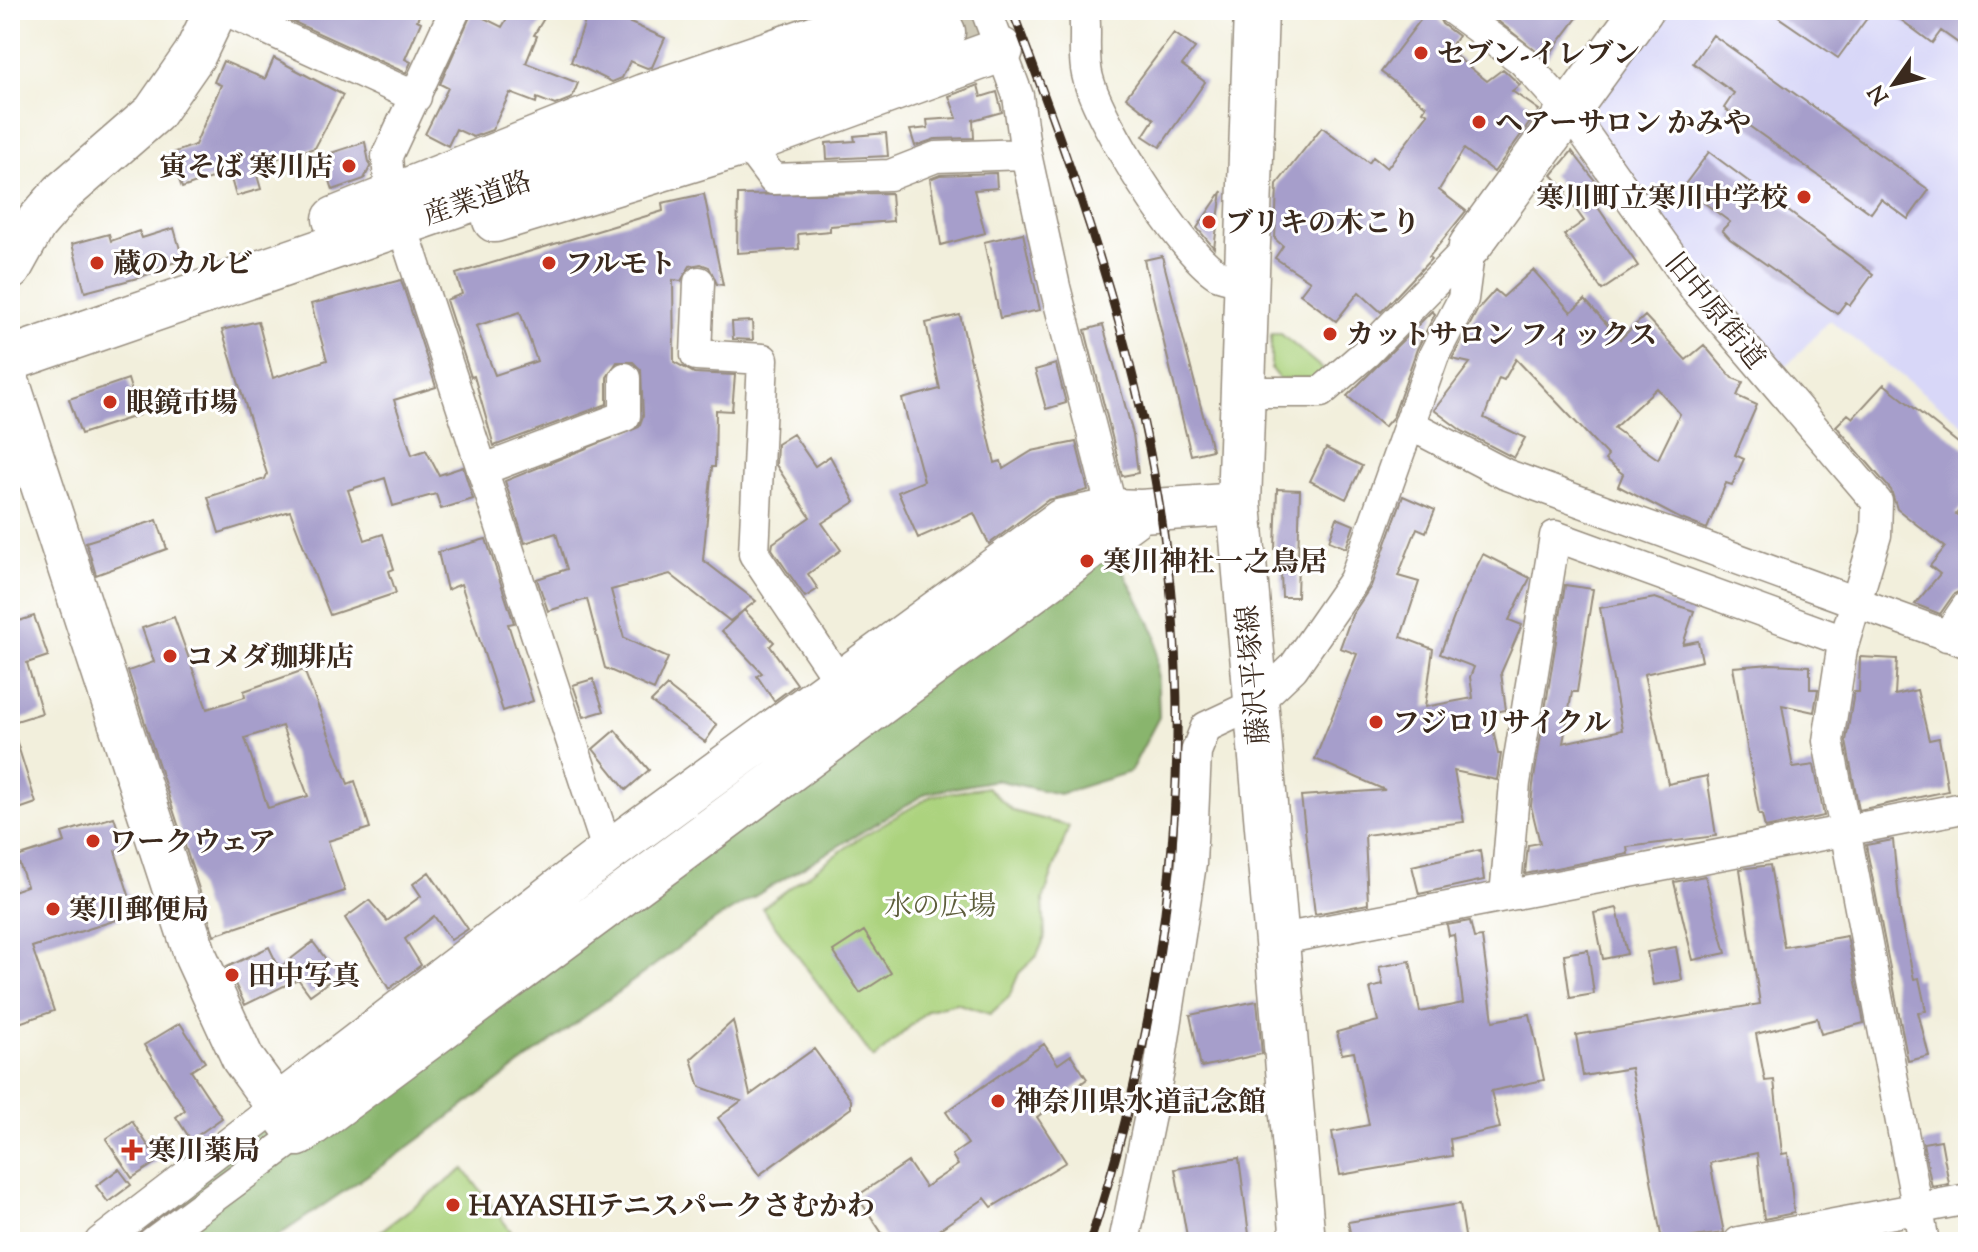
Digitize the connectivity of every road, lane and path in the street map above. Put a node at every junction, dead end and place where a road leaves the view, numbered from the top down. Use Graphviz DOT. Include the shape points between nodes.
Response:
graph roads {
  1 [pos="216,10"];
  2 [pos="225,10"];
  3 [pos="455,10"];
  4 [pos="895,10"];
  5 [pos="986,10"];
  6 [pos="1256,10"];
  7 [pos="1453,10"];
  8 [pos="1642,10"];
  9 [pos="1088,12"];
  10 [pos="943,32"];
  11 [pos="1001,50"];
  12 [pos="416,97"];
  13 [pos="1569,112"];
  14 [pos="746,143"];
  15 [pos="1026,154"];
  16 [pos="390,194"];
  17 [pos="23,222"];
  18 [pos="1470,246"];
  19 [pos="409,247"];
  20 [pos="273,267"];
  21 [pos="10,269"];
  22 [pos="1248,281"];
  23 [pos="699,282"];
  24 [pos="180,299"];
  25 [pos="10,359"];
  26 [pos="625,378"];
  27 [pos="10,387"];
  28 [pos="1244,392"];
  29 [pos="1409,424"];
  30 [pos="482,470"];
  31 [pos="1239,504"];
  32 [pos="1107,520"];
  33 [pos="1855,602"];
  34 [pos="1968,605"];
  35 [pos="1957,640"];
  36 [pos="1844,641"];
  37 [pos="840,682"];
  38 [pos="1255,704"];
  39 [pos="1968,807"];
  40 [pos="1845,832"];
  41 [pos="608,852"];
  42 [pos="1505,896"];
  43 [pos="1276,940"];
  44 [pos="287,1120"];
  45 [pos="1968,1199"];
  46 [pos="1918,1209"];
  47 [pos="100,1242"];
  48 [pos="153,1242"];
  49 [pos="1124,1242"];
  50 [pos="1303,1242"];
  51 [pos="1739,1242"];
  52 [pos="1924,1242"];
  1 -- 17 [label="street" via="195,54 154,113"];
  2 -- 12 [label="street"];
  3 -- 12 [label="street"];
  4 -- 16 [label="main road" via="644,96"];
  5 -- 11 [label="street"];
  6 -- 22 [label="main road, 藤沢平塚線"];
  7 -- 13 [label="street, 旧中原街道" via="1522,60"];
  8 -- 13 [label="street"];
  9 -- 22 [label="street" via="1088,78 1145,186 1181,237 1218,274"];
  10 -- 20 [label="main road, 産業道路"];
  11 -- 14 [label="main road"];
  11 -- 15 [label="street" via="1018,96"];
  12 -- 16 [label="street" via="387,156"];
  13 -- 18 [label="street"];
  13 -- 33 [label="street, 旧中原街道" via="1695,289 1877,502 1876,535"];
  14 -- 15 [label="street" via="773,179 890,175 936,157"];
  14 -- 19 [label="main road"];
  15 -- 32 [label="street"];
  16 -- 24 [label="main road" via="286,241"];
  17 -- 21 [label="street"];
  18 -- 28 [label="street" via="1321,392"];
  18 -- 29 [label="street" via="1463,299 1434,355"];
  19 -- 20 [label="main road" via="313,274"];
  19 -- 30 [label="street"];
  20 -- 24 [label="main road, 産業道路"];
  22 -- 28 [label="main road, 藤沢平塚線"];
  23 -- 37 [label="street" via="696,355 763,359 754,554"];
  24 -- 25 [label="main road, 産業道路"];
  26 -- 30 [label="street" via="625,416"];
  27 -- 44 [label="street" via="196,957 243,1059"];
  28 -- 31 [label="main road, 藤沢平塚線"];
  29 -- 33 [label="street" via="1505,474"];
  29 -- 38 [label="street" via="1354,580 1293,668"];
  30 -- 41 [label="street"];
  31 -- 32 [label="street"];
  31 -- 38 [label="main road, 藤沢平塚線"];
  32 -- 37 [label="street" via="1062,520"];
  32 -- 44 [label="street"];
  33 -- 35 [label="street"];
  33 -- 36 [label="street, 旧中原街道"];
  34 -- 35 [label="street"];
  36 -- 40 [label="street, 旧中原街道" via="1828,741"];
  36 -- 42 [label="street" via="1555,536 1515,783"];
  37 -- 41 [label="street"];
  38 -- 43 [label="main road, 藤沢平塚線"];
  38 -- 49 [label="street" via="1206,727 1196,752 1191,864 1159,1071"];
  39 -- 40 [label="street"];
  40 -- 42 [label="street"];
  40 -- 46 [label="street, 旧中原街道"];
  41 -- 44 [label="street"];
  42 -- 43 [label="street"];
  43 -- 50 [label="main road, 藤沢平塚線"];
  44 -- 47 [label="street"];
  44 -- 48 [label="street"];
  45 -- 46 [label="street"];
  46 -- 51 [label="street"];
  46 -- 52 [label="street, 旧中原街道"];
}
